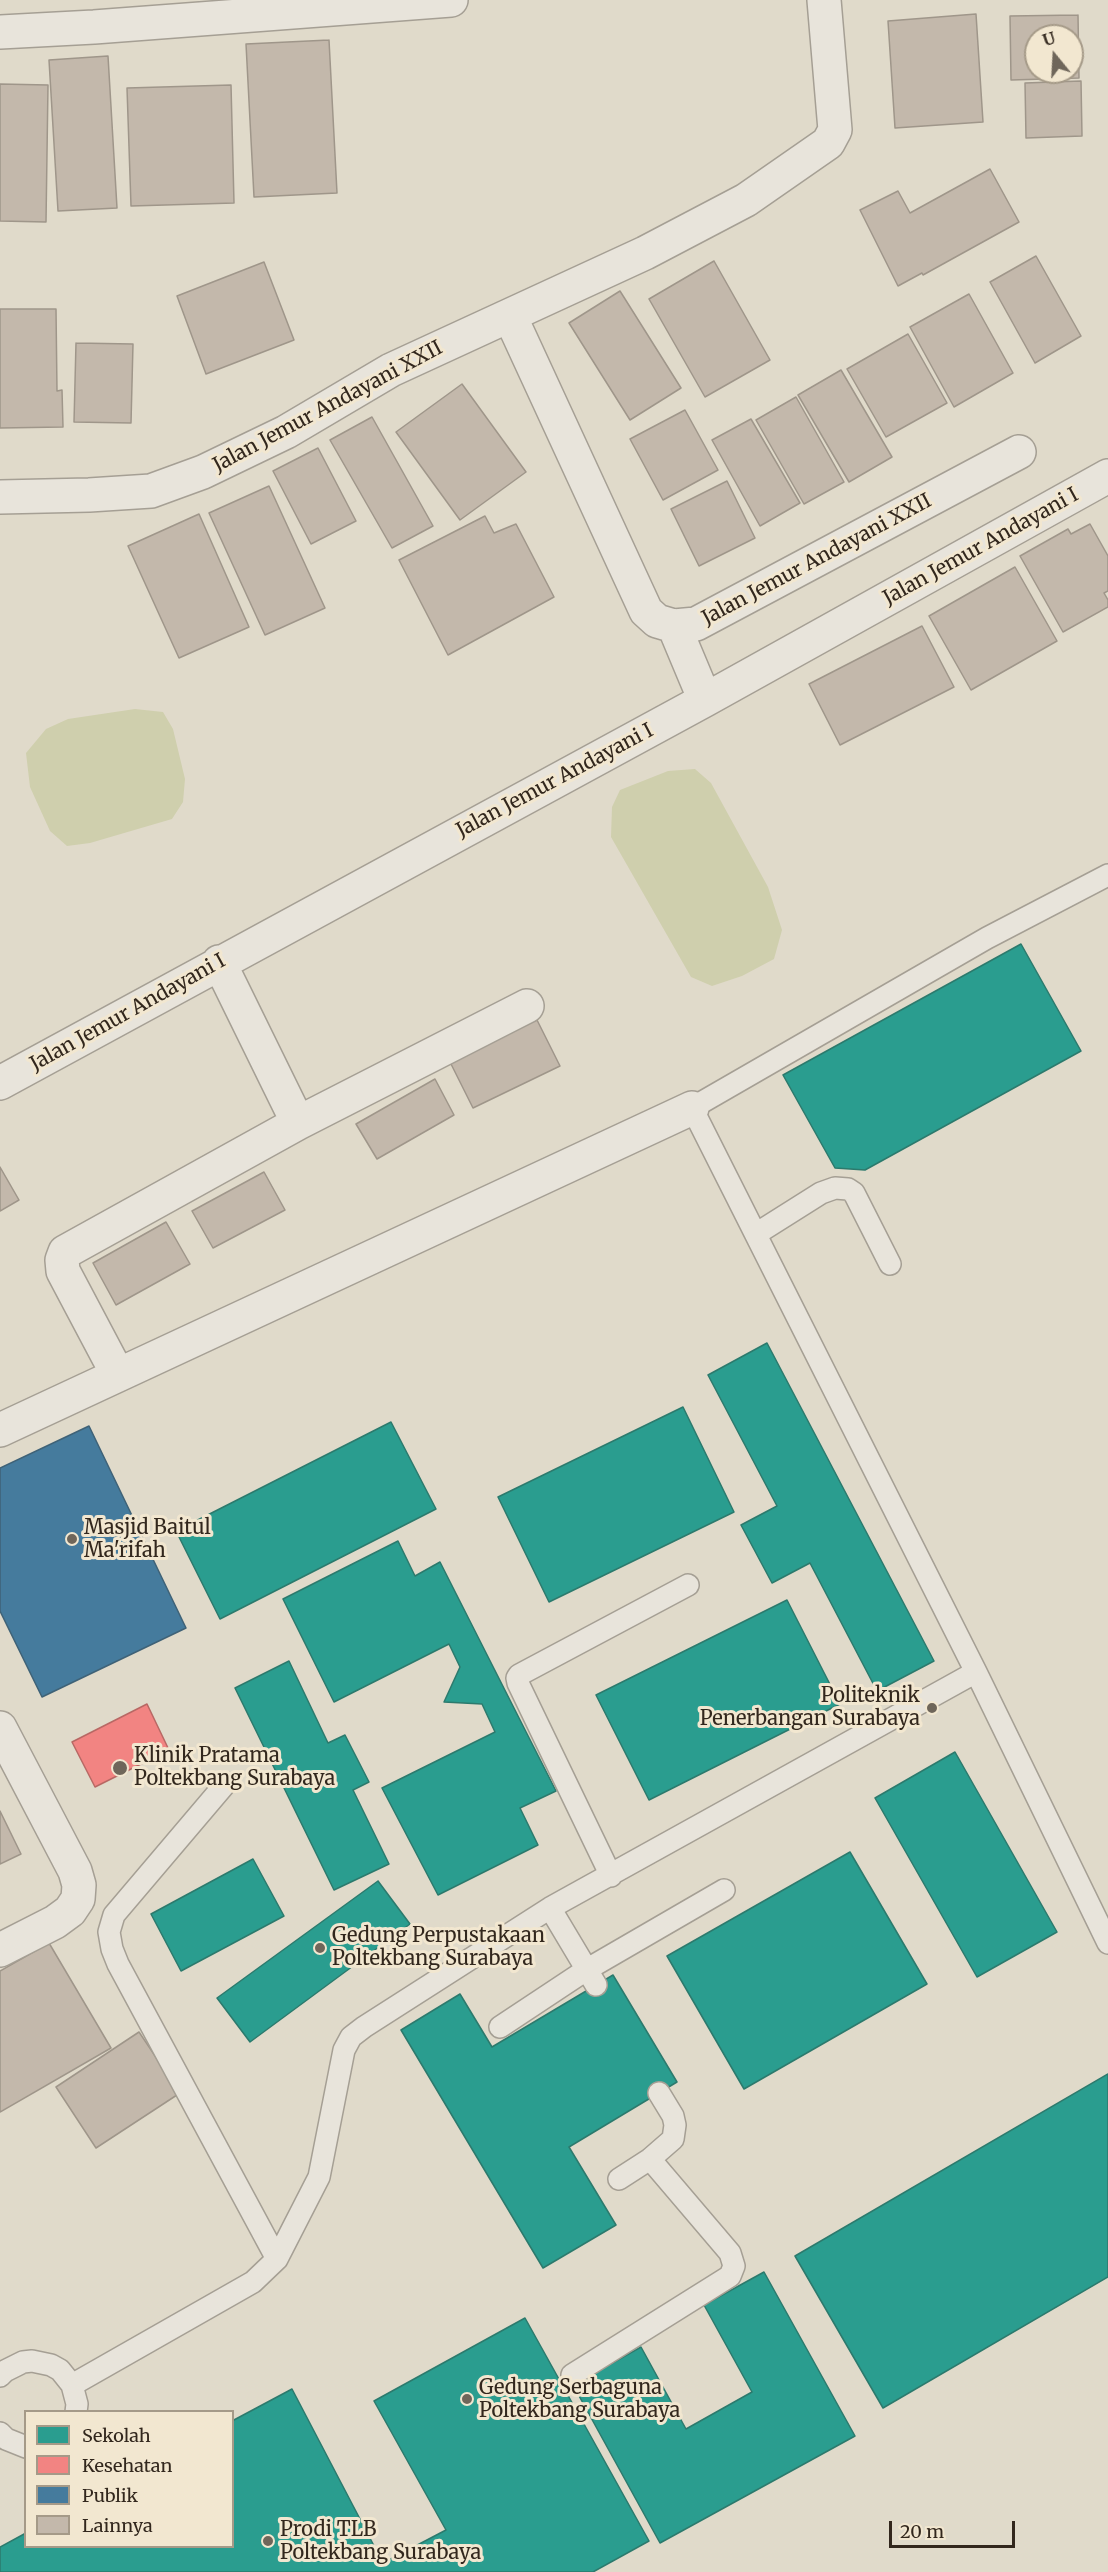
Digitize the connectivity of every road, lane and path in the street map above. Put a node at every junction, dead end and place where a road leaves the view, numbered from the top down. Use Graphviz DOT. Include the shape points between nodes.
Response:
graph roads {
  1 [pos="451,0"];
  2 [pos="824,0"];
  3 [pos="0,32"];
  4 [pos="510,316"];
  5 [pos="1019,452"];
  6 [pos="1108,476"];
  7 [pos="0,497"];
  8 [pos="674,627"];
  9 [pos="705,700"];
  10 [pos="1108,875"];
  11 [pos="219,962"];
  12 [pos="526,1006"];
  13 [pos="0,1083"];
  14 [pos="692,1108"];
  15 [pos="298,1123"];
  16 [pos="756,1234"];
  17 [pos="890,1264"];
  18 [pos="118,1374"];
  19 [pos="0,1430"];
  20 [pos="688,1585"];
  21 [pos="976,1672"];
  22 [pos="0,1728"];
  23 [pos="226,1783"];
  24 [pos="611,1876"];
  25 [pos="724,1890"];
  26 [pos="550,1908"];
  27 [pos="1108,1942"];
  28 [pos="0,1950"];
  29 [pos="591,1978"];
  30 [pos="501,2026"];
  31 [pos="660,2093"];
  32 [pos="650,2159"];
  33 [pos="619,2179"];
  34 [pos="277,2259"];
  35 [pos="572,2375"];
  36 [pos="0,2376"];
  37 [pos="72,2385"];
  38 [pos="76,2410"];
  1 -- 3 [label="street"];
  2 -- 4 [label="street, Jalan Jemur Andayani XXII" via="835,130 828,143 746,200 645,254"];
  4 -- 7 [label="street, Jalan Jemur Andayani XXII" via="391,370 286,432 203,472 150,491"];
  4 -- 8 [label="street" via="645,611"];
  5 -- 8 [label="street, Jalan Jemur Andayani XXII" via="696,624"];
  6 -- 9 [label="street, Jalan Jemur Andayani I"];
  8 -- 9 [label="street"];
  9 -- 11 [label="street, Jalan Jemur Andayani I"];
  10 -- 14 [label="lane" via="987,938"];
  11 -- 13 [label="street, Jalan Jemur Andayani I"];
  11 -- 15 [label="street"];
  12 -- 15 [label="street"];
  14 -- 16 [label="lane"];
  14 -- 18 [label="street"];
  15 -- 18 [label="street" via="65,1252 63,1271"];
  16 -- 17 [label="lane" via="821,1193 848,1189 854,1193"];
  16 -- 21 [label="lane"];
  18 -- 19 [label="street"];
  20 -- 24 [label="lane" via="517,1678"];
  21 -- 24 [label="lane"];
  21 -- 27 [label="lane"];
  22 -- 28 [label="street" via="79,1885 78,1899 70,1911"];
  23 -- 34 [label="lane" via="114,1916 109,1932 118,1964"];
  24 -- 26 [label="lane"];
  25 -- 29 [label="lane"];
  26 -- 29 [label="lane"];
  26 -- 34 [label="lane" via="351,2037 339,2068 319,2177"];
  29 -- 30 [label="lane"];
  31 -- 32 [label="lane" via="673,2116 675,2132 669,2144"];
  32 -- 33 [label="lane"];
  32 -- 35 [label="lane" via="730,2253 734,2266 730,2276"];
  34 -- 37 [label="lane" via="254,2282"];
  36 -- 37 [label="lane" via="13,2366 32,2361 60,2370"];
  37 -- 38 [label="lane"];
}
